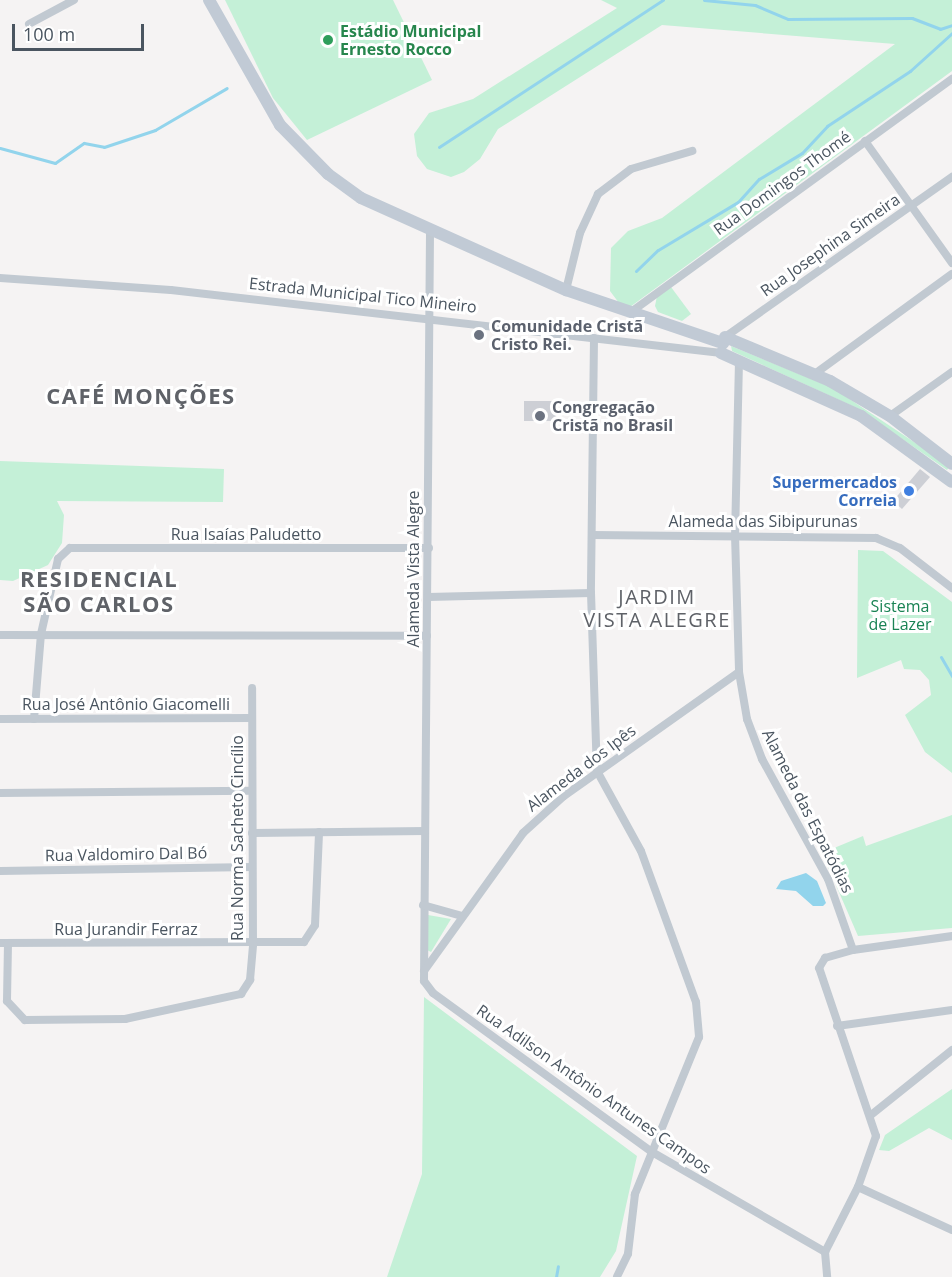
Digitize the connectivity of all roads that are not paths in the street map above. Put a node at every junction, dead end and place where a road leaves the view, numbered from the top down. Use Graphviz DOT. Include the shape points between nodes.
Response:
graph roads {
  1 [pos="74,0"];
  2 [pos="209,0"];
  3 [pos="29,24"];
  4 [pos="952,79"];
  5 [pos="865,141"];
  6 [pos="692,150"];
  7 [pos="952,177"];
  8 [pos="912,206"];
  9 [pos="430,233"];
  10 [pos="952,263"];
  11 [pos="952,274"];
  12 [pos="0,278"];
  13 [pos="566,290"];
  14 [pos="631,312"];
  15 [pos="428,317"];
  16 [pos="594,338"];
  17 [pos="723,344"];
  18 [pos="739,361"];
  19 [pos="952,372"];
  20 [pos="816,373"];
  21 [pos="890,416"];
  22 [pos="952,464"];
  23 [pos="952,482"];
  24 [pos="593,535"];
  25 [pos="735,535"];
  26 [pos="429,548"];
  27 [pos="952,588"];
  28 [pos="591,593"];
  29 [pos="428,597"];
  30 [pos="41,634"];
  31 [pos="0,635"];
  32 [pos="427,636"];
  33 [pos="739,672"];
  34 [pos="252,688"];
  35 [pos="252,718"];
  36 [pos="0,719"];
  37 [pos="34,719"];
  38 [pos="597,771"];
  39 [pos="252,791"];
  40 [pos="0,793"];
  41 [pos="425,831"];
  42 [pos="318,832"];
  43 [pos="252,833"];
  44 [pos="252,867"];
  45 [pos="0,871"];
  46 [pos="423,905"];
  47 [pos="462,916"];
  48 [pos="952,936"];
  49 [pos="4,944"];
  50 [pos="252,944"];
  51 [pos="853,950"];
  52 [pos="423,972"];
  53 [pos="952,1010"];
  54 [pos="837,1026"];
  55 [pos="952,1050"];
  56 [pos="871,1115"];
  57 [pos="652,1152"];
  58 [pos="858,1187"];
  59 [pos="952,1230"];
  60 [pos="825,1252"];
  61 [pos="618,1277"];
  62 [pos="827,1277"];
  1 -- 3 [label="street"];
  2 -- 9 [label="main road" via="256,89 291,137 361,198"];
  4 -- 5 [label="street, Rua Domingos Thomé"];
  5 -- 8 [label="street"];
  5 -- 14 [label="street, Rua Domingos Thomé"];
  6 -- 13 [label="street" via="631,169 598,194 580,233"];
  7 -- 8 [label="street, Rua Josephina Simeira"];
  8 -- 10 [label="street"];
  8 -- 17 [label="street, Rua Josephina Simeira"];
  9 -- 13 [label="main road"];
  9 -- 15 [label="street, Alameda Vista Alegre"];
  11 -- 20 [label="street"];
  12 -- 15 [label="street, Estrada Municipal Tico Mineiro"];
  13 -- 14 [label="main road"];
  14 -- 17 [label="main road"];
  15 -- 16 [label="street, Estrada Municipal Tico Mineiro"];
  15 -- 26 [label="street, Alameda Vista Alegre"];
  16 -- 17 [label="street, Estrada Municipal Tico Mineiro"];
  16 -- 24 [label="street"];
  17 -- 18 [label="main road"];
  17 -- 20 [label="main road"];
  18 -- 23 [label="main road" via="861,416"];
  18 -- 25 [label="street, Alameda das Espatódias"];
  19 -- 21 [label="street"];
  20 -- 21 [label="main road"];
  21 -- 22 [label="main road"];
  24 -- 25 [label="street, Alameda das Sibipurunas"];
  24 -- 28 [label="street"];
  25 -- 27 [label="street, Alameda das Sibipurunas" via="876,538 900,548"];
  25 -- 33 [label="street, Alameda das Espatódias"];
  26 -- 29 [label="street, Alameda Vista Alegre"];
  26 -- 30 [label="street, Rua Isaías Paludetto" via="75,547 58,559"];
  28 -- 29 [label="street"];
  28 -- 38 [label="street"];
  29 -- 32 [label="street, Alameda Vista Alegre"];
  30 -- 31 [label="street"];
  30 -- 32 [label="street"];
  30 -- 37 [label="street"];
  32 -- 41 [label="street, Alameda Vista Alegre"];
  33 -- 38 [label="street, Alameda dos Ipês"];
  33 -- 51 [label="street, Alameda das Espatódias" via="753,738 802,838 828,879"];
  34 -- 35 [label="street, Rua Norma Sacheto Cincílio"];
  35 -- 37 [label="street, Rua José Antônio Giacomelli"];
  35 -- 39 [label="street, Rua Norma Sacheto Cincílio"];
  36 -- 37 [label="street, Rua José Antônio Giacomelli"];
  38 -- 47 [label="street, Alameda dos Ipês" via="523,833"];
  38 -- 57 [label="street" via="641,851 699,1019 694,1056"];
  39 -- 40 [label="street"];
  39 -- 43 [label="street, Rua Norma Sacheto Cincílio"];
  41 -- 42 [label="street"];
  41 -- 46 [label="street, Alameda Vista Alegre"];
  42 -- 43 [label="street"];
  42 -- 50 [label="street, Rua Jurandir Ferraz" via="311,935 298,944"];
  43 -- 44 [label="street, Rua Norma Sacheto Cincílio"];
  44 -- 45 [label="street, Rua Valdomiro Dal Bó"];
  44 -- 50 [label="street, Rua Norma Sacheto Cincílio"];
  46 -- 47 [label="street"];
  46 -- 52 [label="street, Alameda Vista Alegre"];
  47 -- 52 [label="street, Alameda dos Ipês"];
  48 -- 51 [label="street"];
  49 -- 50 [label="street, Rua Jurandir Ferraz"];
  49 -- 50 [label="street, Rua Norma Sacheto Cincílio" via="7,1001 25,1020 125,1019 234,998 247,988"];
  51 -- 54 [label="street" via="821,962 818,974"];
  52 -- 57 [label="street, Rua Adilson Antônio Antunes Campos" via="433,993"];
  53 -- 54 [label="street"];
  54 -- 56 [label="street"];
  55 -- 56 [label="street"];
  56 -- 58 [label="street" via="875,1145"];
  57 -- 60 [label="street, Rua Adilson Antônio Antunes Campos"];
  57 -- 61 [label="street" via="635,1194 628,1254"];
  58 -- 59 [label="street"];
  58 -- 60 [label="street"];
  60 -- 62 [label="street"];
}
